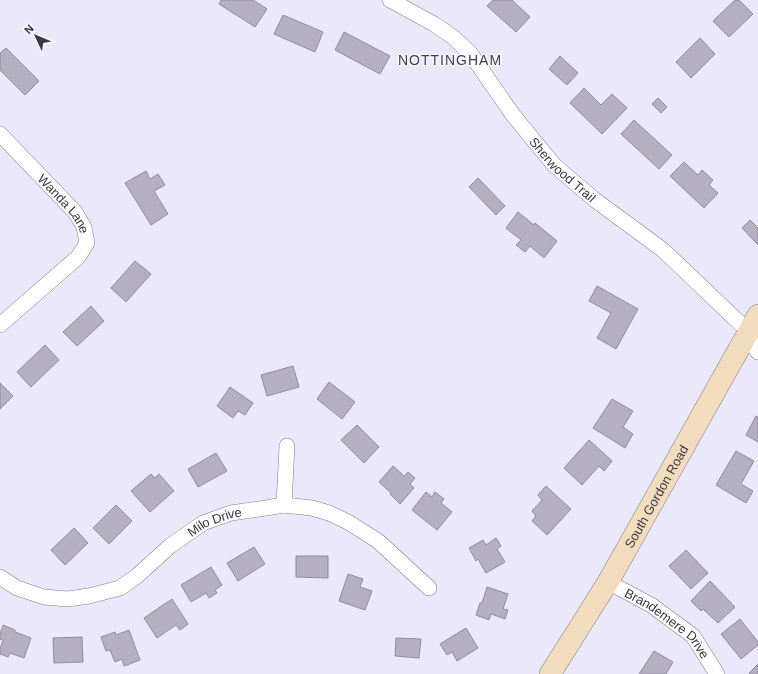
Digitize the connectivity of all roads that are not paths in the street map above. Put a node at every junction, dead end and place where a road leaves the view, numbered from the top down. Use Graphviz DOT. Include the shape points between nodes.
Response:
graph roads {
  1 [pos="390,0"];
  2 [pos="0,134"];
  3 [pos="753,323"];
  4 [pos="0,325"];
  5 [pos="758,352"];
  6 [pos="287,446"];
  7 [pos="284,505"];
  8 [pos="0,577"];
  9 [pos="608,582"];
  10 [pos="430,588"];
  11 [pos="550,674"];
  12 [pos="717,674"];
  1 -- 3 [label="street, Sherwood Trail" via="434,24 470,53 513,115 554,165"];
  2 -- 4 [label="street, Wanda Lane" via="75,212 84,227 87,243 78,257"];
  3 -- 5 [label="street" via="750,340"];
  3 -- 9 [label="street, South Gordon Road"];
  6 -- 7 [label="street"];
  7 -- 8 [label="street, Milo Drive" via="231,513 203,523 170,546 120,588 68,599 44,597 18,588"];
  7 -- 10 [label="street, Milo Drive" via="312,508 348,522 378,541"];
  9 -- 11 [label="street, South Gordon Road"];
  9 -- 12 [label="street, Brandemere Drive" via="651,605 693,636"];
}
